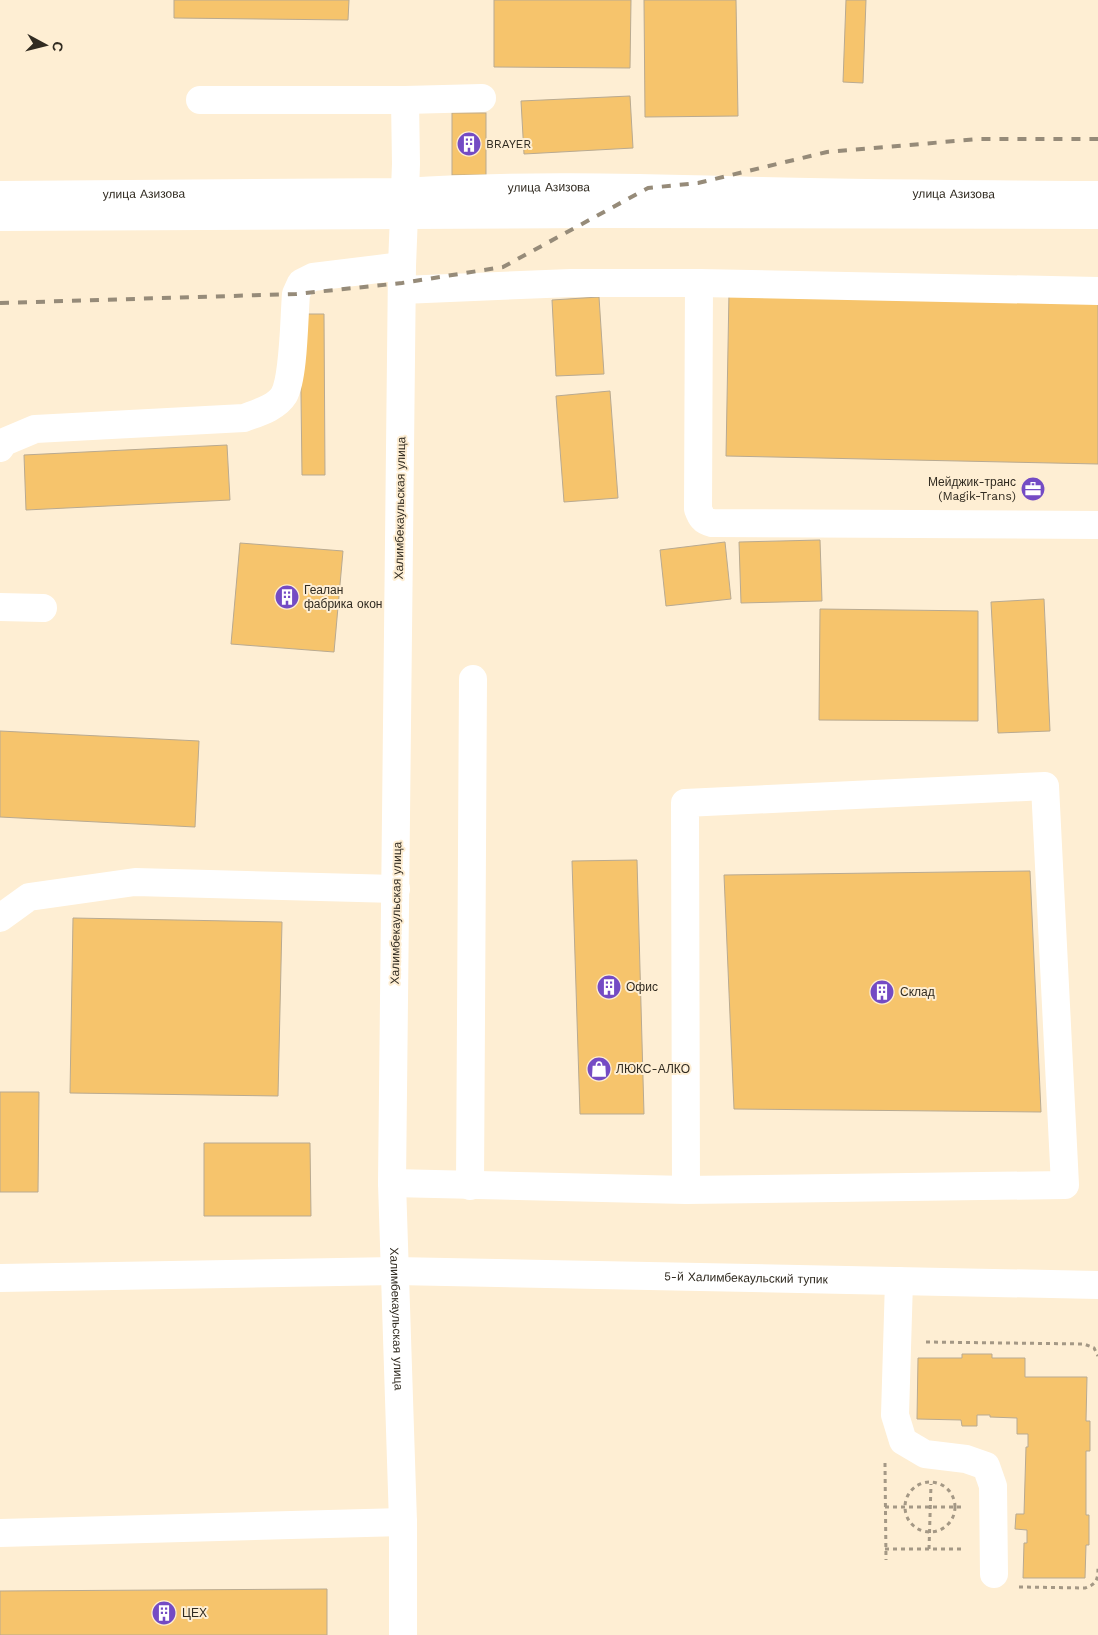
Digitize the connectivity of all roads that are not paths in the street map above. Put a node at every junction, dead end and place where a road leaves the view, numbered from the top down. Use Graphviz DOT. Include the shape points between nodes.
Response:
graph roads {
  1 [pos="482,98"];
  2 [pos="200,100"];
  3 [pos="405,100"];
  4 [pos="0,195"];
  5 [pos="1098,195"];
  6 [pos="404,204"];
  7 [pos="1098,215"];
  8 [pos="0,217"];
  9 [pos="402,278"];
  10 [pos="699,283"];
  11 [pos="1098,291"];
  12 [pos="0,448"];
  13 [pos="1098,524"];
  14 [pos="0,607"];
  15 [pos="44,608"];
  16 [pos="473,679"];
  17 [pos="396,889"];
  18 [pos="0,918"];
  19 [pos="392,1183"];
  20 [pos="470,1186"];
  21 [pos="686,1190"];
  22 [pos="395,1271"];
  23 [pos="0,1278"];
  24 [pos="899,1281"];
  25 [pos="1098,1285"];
  26 [pos="403,1522"];
  27 [pos="0,1533"];
  28 [pos="994,1561"];
  29 [pos="403,1635"];
  1 -- 3 [label="main road"];
  2 -- 3 [label="main road"];
  3 -- 6 [label="main road, Халимбекаульская улица"];
  4 -- 6 [label="main road, улица Азизова"];
  5 -- 6 [label="main road, улица Азизова" via="456,188"];
  6 -- 7 [label="main road, улица Азизова"];
  6 -- 8 [label="main road, улица Азизова"];
  6 -- 9 [label="main road, Халимбекаульская улица"];
  9 -- 10 [label="main road"];
  9 -- 12 [label="main road" via="313,277 301,283 296,294 290,378 284,396 269,408 244,418 35,428 4,442"];
  9 -- 17 [label="main road, Халимбекаульская улица"];
  10 -- 11 [label="main road"];
  10 -- 13 [label="main road" via="698,509 705,521"];
  14 -- 15 [label="main road"];
  16 -- 20 [label="main road"];
  17 -- 18 [label="main road" via="135,882 29,897"];
  17 -- 19 [label="main road, Халимбекаульская улица"];
  19 -- 20 [label="main road"];
  19 -- 22 [label="main road, Халимбекаульская улица"];
  20 -- 21 [label="main road"];
  21 -- 21 [label="main road" via="1065,1184 1045,786 684,803"];
  22 -- 23 [label="main road, 5-й Халимбекаульский тупик"];
  22 -- 24 [label="main road, 5-й Халимбекаульский тупик"];
  22 -- 26 [label="main road, Халимбекаульская улица"];
  24 -- 25 [label="main road, 5-й Халимбекаульский тупик"];
  24 -- 28 [label="main road" via="895,1415 903,1441 925,1454 966,1459 986,1466 993,1486"];
  26 -- 27 [label="main road"];
  26 -- 29 [label="main road, Халимбекаульская улица"];
}
